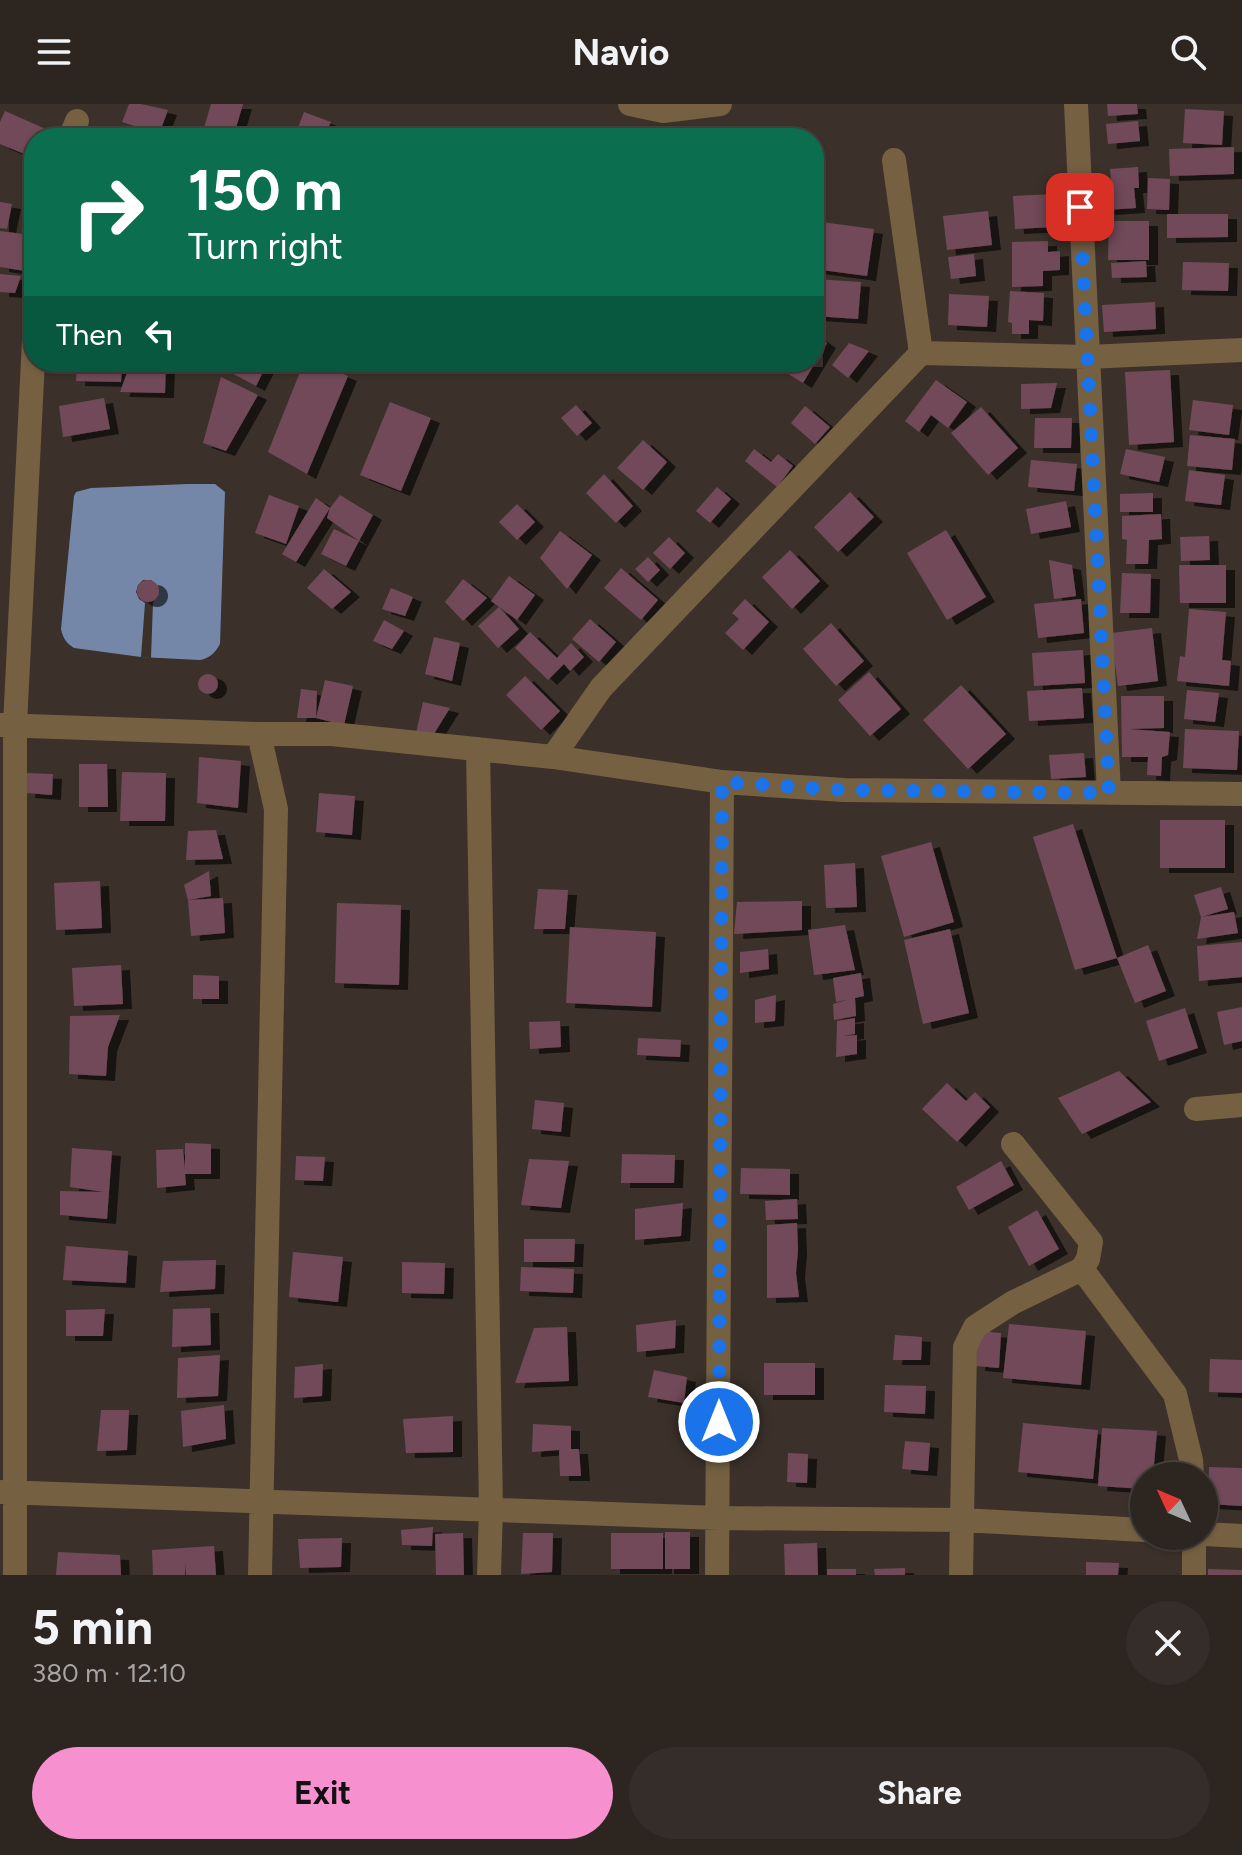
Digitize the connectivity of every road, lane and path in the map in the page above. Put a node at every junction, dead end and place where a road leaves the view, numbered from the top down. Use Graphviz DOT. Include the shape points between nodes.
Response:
graph roads {
  1 [pos="630,104"];
  2 [pos="720,104"];
  3 [pos="1076,104"];
  4 [pos="894,160"];
  5 [pos="1242,350"];
  6 [pos="921,353"];
  7 [pos="1087,357"];
  8 [pos="32,372"];
  9 [pos="7,725"];
  10 [pos="259,734"];
  11 [pos="478,749"];
  12 [pos="553,757"];
  13 [pos="722,782"];
  14 [pos="1109,793"];
  15 [pos="1242,794"];
  16 [pos="1242,1105"];
  17 [pos="1196,1109"];
  18 [pos="1013,1144"];
  19 [pos="1082,1269"];
  20 [pos="1191,1462"];
  21 [pos="8,1492"];
  22 [pos="262,1500"];
  23 [pos="491,1509"];
  24 [pos="718,1518"];
  25 [pos="962,1520"];
  26 [pos="1130,1529"];
  27 [pos="1218,1535"];
  28 [pos="1242,1536"];
  29 [pos="1194,1550"];
  30 [pos="15,1575"];
  31 [pos="260,1575"];
  32 [pos="489,1575"];
  33 [pos="717,1575"];
  34 [pos="961,1575"];
  35 [pos="1194,1575"];
  1 -- 2 [label="street" via="663,111"];
  3 -- 7 [label="street"];
  4 -- 6 [label="street"];
  5 -- 7 [label="street"];
  6 -- 7 [label="street"];
  6 -- 12 [label="street" via="601,688"];
  7 -- 14 [label="street"];
  8 -- 9 [label="street"];
  9 -- 10 [label="street"];
  9 -- 21 [label="street"];
  10 -- 11 [label="street" via="332,734"];
  10 -- 22 [label="street" via="276,809"];
  11 -- 12 [label="street"];
  11 -- 23 [label="street"];
  12 -- 13 [label="street"];
  13 -- 14 [label="street" via="844,790"];
  13 -- 24 [label="street"];
  14 -- 15 [label="street"];
  16 -- 17 [label="street"];
  18 -- 19 [label="street" via="1091,1242"];
  19 -- 20 [label="street" via="1175,1394"];
  19 -- 25 [label="street" via="975,1327 965,1347"];
  21 -- 22 [label="street"];
  21 -- 30 [label="street"];
  22 -- 23 [label="street"];
  22 -- 31 [label="street"];
  23 -- 24 [label="street"];
  23 -- 32 [label="street"];
  24 -- 25 [label="street"];
  24 -- 33 [label="street"];
  25 -- 26 [label="street"];
  25 -- 34 [label="street"];
  27 -- 28 [label="street"];
  29 -- 35 [label="street"];
}
